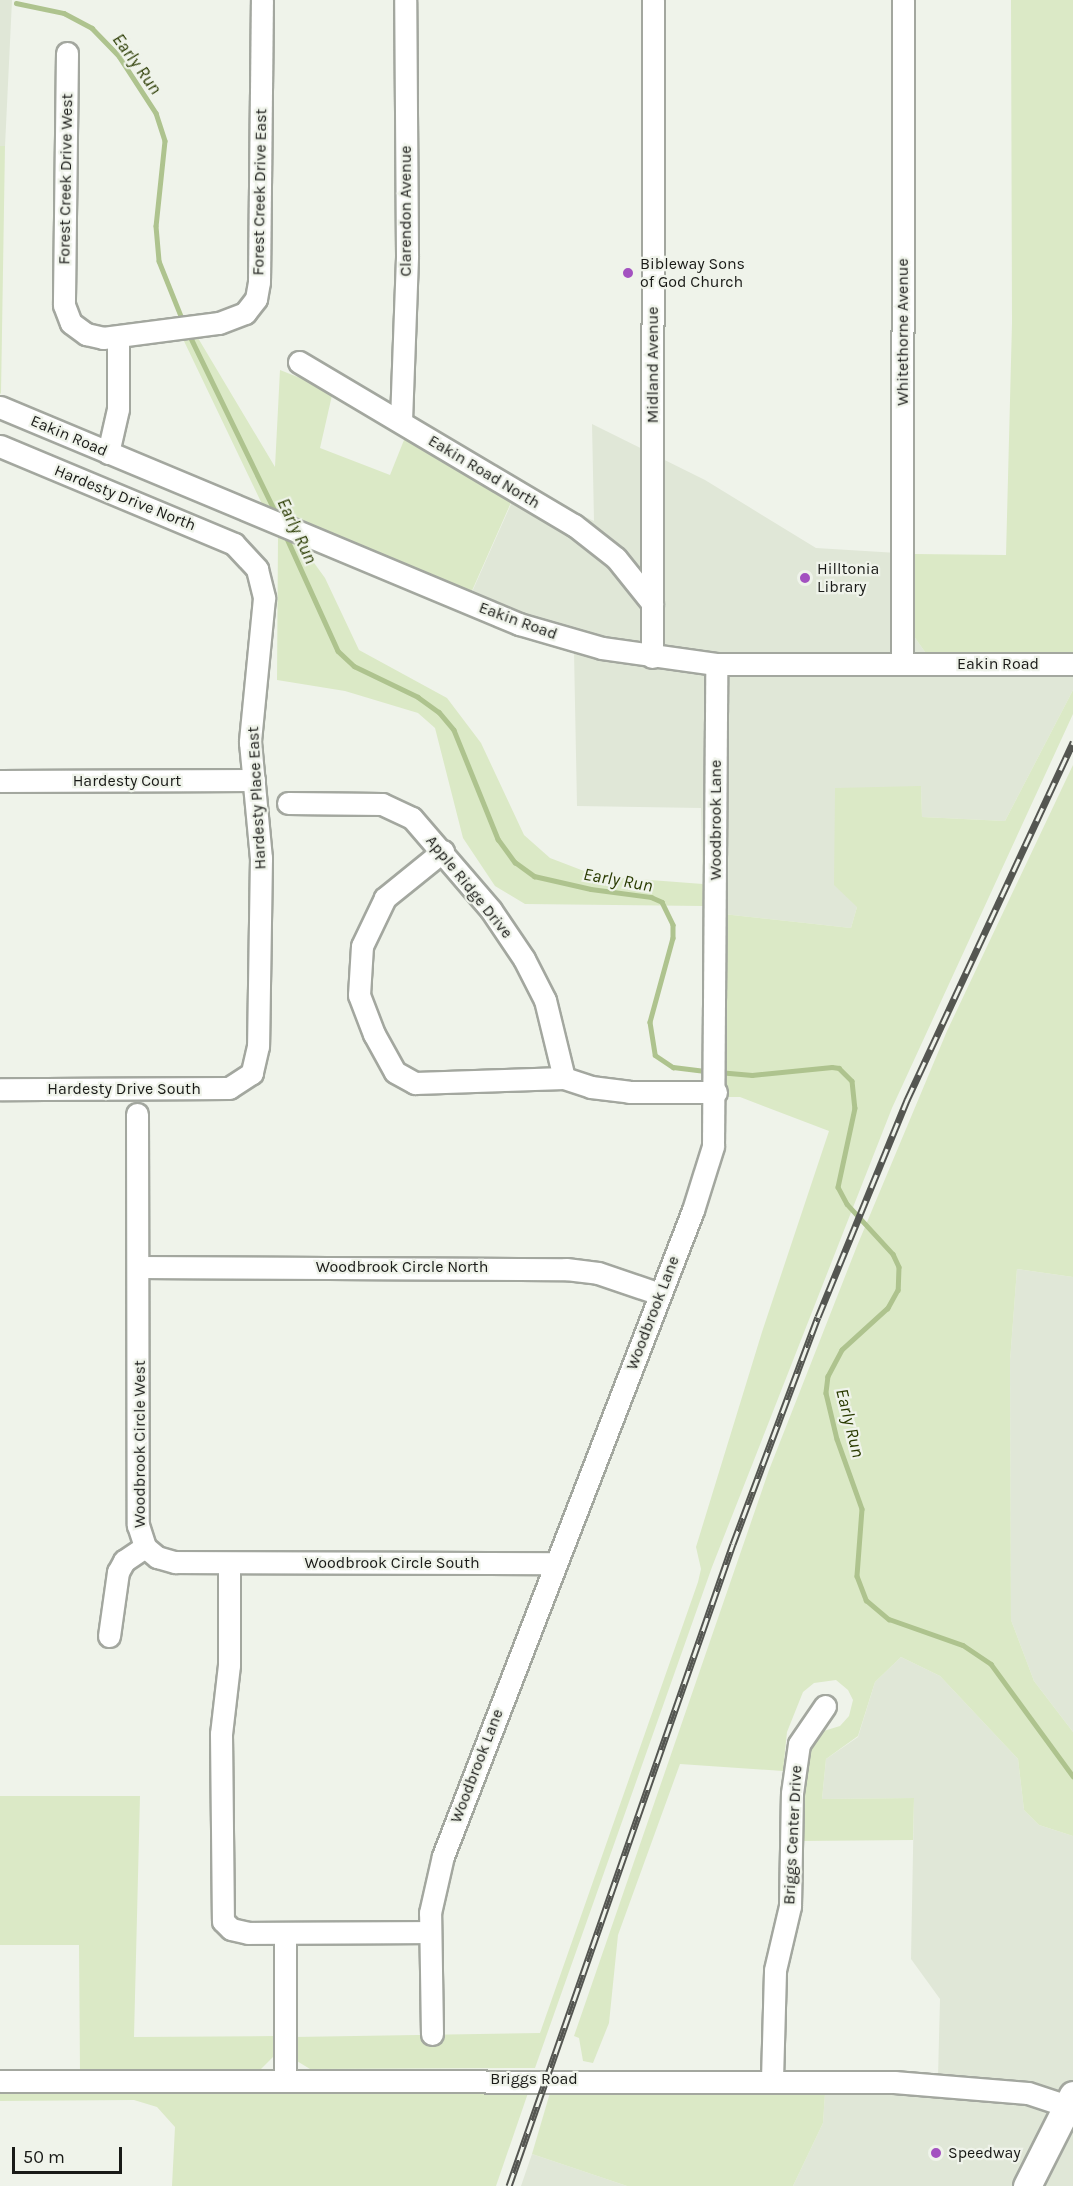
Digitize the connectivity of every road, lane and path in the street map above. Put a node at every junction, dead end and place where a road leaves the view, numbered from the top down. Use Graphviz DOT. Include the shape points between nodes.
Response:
graph roads {
  1 [pos="262,0"];
  2 [pos="405,0"];
  3 [pos="652,0"];
  4 [pos="903,0"];
  5 [pos="67,53"];
  6 [pos="64,305"];
  7 [pos="118,337"];
  8 [pos="299,362"];
  9 [pos="0,407"];
  10 [pos="401,421"];
  11 [pos="0,446"];
  12 [pos="108,453"];
  13 [pos="247,554"];
  14 [pos="652,603"];
  15 [pos="652,657"];
  16 [pos="716,664"];
  17 [pos="902,664"];
  18 [pos="1073,664"];
  19 [pos="254,780"];
  20 [pos="0,781"];
  21 [pos="288,802"];
  22 [pos="443,851"];
  23 [pos="564,1078"];
  24 [pos="715,1078"];
  25 [pos="246,1079"];
  26 [pos="0,1089"];
  27 [pos="137,1114"];
  28 [pos="139,1267"];
  29 [pos="660,1293"];
  30 [pos="145,1547"];
  31 [pos="229,1563"];
  32 [pos="556,1563"];
  33 [pos="109,1636"];
  34 [pos="825,1706"];
  35 [pos="430,1932"];
  36 [pos="285,1933"];
  37 [pos="432,2034"];
  38 [pos="285,2079"];
  39 [pos="772,2079"];
  40 [pos="0,2080"];
  41 [pos="1071,2103"];
  42 [pos="1026,2186"];
  1 -- 7 [label="street, Forest Creek Drive East" via="256,299 245,313 186,328"];
  2 -- 10 [label="street, Clarendon Avenue" via="407,255"];
  3 -- 14 [label="street, Midland Avenue"];
  4 -- 17 [label="street, Whitethorne Avenue"];
  5 -- 6 [label="street, Forest Creek Drive West"];
  6 -- 7 [label="street, Forest Creek Drive East" via="71,323 86,334"];
  7 -- 12 [label="street" via="118,410"];
  8 -- 10 [label="street, Eakin Road North"];
  9 -- 12 [label="street, Eakin Road"];
  10 -- 14 [label="street, Eakin Road North" via="574,525 616,558"];
  11 -- 13 [label="street, Hardesty Drive North" via="220,536"];
  12 -- 15 [label="street, Eakin Road" via="519,624 602,648"];
  13 -- 19 [label="street, Hardesty Place East" via="257,569 264,598 250,742"];
  14 -- 15 [label="street, Midland Avenue"];
  15 -- 16 [label="street, Eakin Road"];
  16 -- 17 [label="street, Eakin Road"];
  16 -- 24 [label="street, Woodbrook Lane"];
  17 -- 18 [label="street, Eakin Road"];
  19 -- 20 [label="street, Hardesty Court"];
  19 -- 25 [label="street, Hardesty Place East" via="261,858 258,1046 255,1065"];
  21 -- 22 [label="street, Apple Ridge Drive" via="382,804 412,818"];
  22 -- 23 [label="street, Apple Ridge Drive" via="524,959 545,1000"];
  22 -- 23 [label="street" via="385,898 367,930 358,980 374,1034 395,1072 415,1083"];
  23 -- 24 [label="street" via="591,1087 629,1092"];
  24 -- 29 [label="street, Woodbrook Lane" via="713,1146"];
  25 -- 26 [label="street, Hardesty Drive South" via="229,1088 211,1089"];
  27 -- 28 [label="street, Woodbrook Circle West"];
  28 -- 29 [label="street, Woodbrook Circle North" via="557,1269 598,1273"];
  28 -- 30 [label="street, Woodbrook Circle West" via="138,1525"];
  29 -- 32 [label="street, Woodbrook Lane"];
  30 -- 31 [label="street, Woodbrook Circle West" via="157,1557 175,1562"];
  30 -- 33 [label="street" via="124,1561 117,1572"];
  31 -- 32 [label="street, Woodbrook Circle South"];
  31 -- 36 [label="street" via="229,1665 221,1734 221,1916 237,1932"];
  32 -- 35 [label="street, Woodbrook Lane" via="443,1856 434,1884"];
  34 -- 39 [label="street, Briggs Center Drive" via="799,1744 792,1793 790,1906 775,1970"];
  35 -- 36 [label="street"];
  35 -- 37 [label="street, Woodbrook Lane"];
  36 -- 38 [label="street"];
  38 -- 39 [label="street, Briggs Road"];
  38 -- 40 [label="street, Briggs Road"];
  39 -- 41 [label="street, Briggs Road" via="949,2084 1029,2093"];
  41 -- 42 [label="main road"];
}
